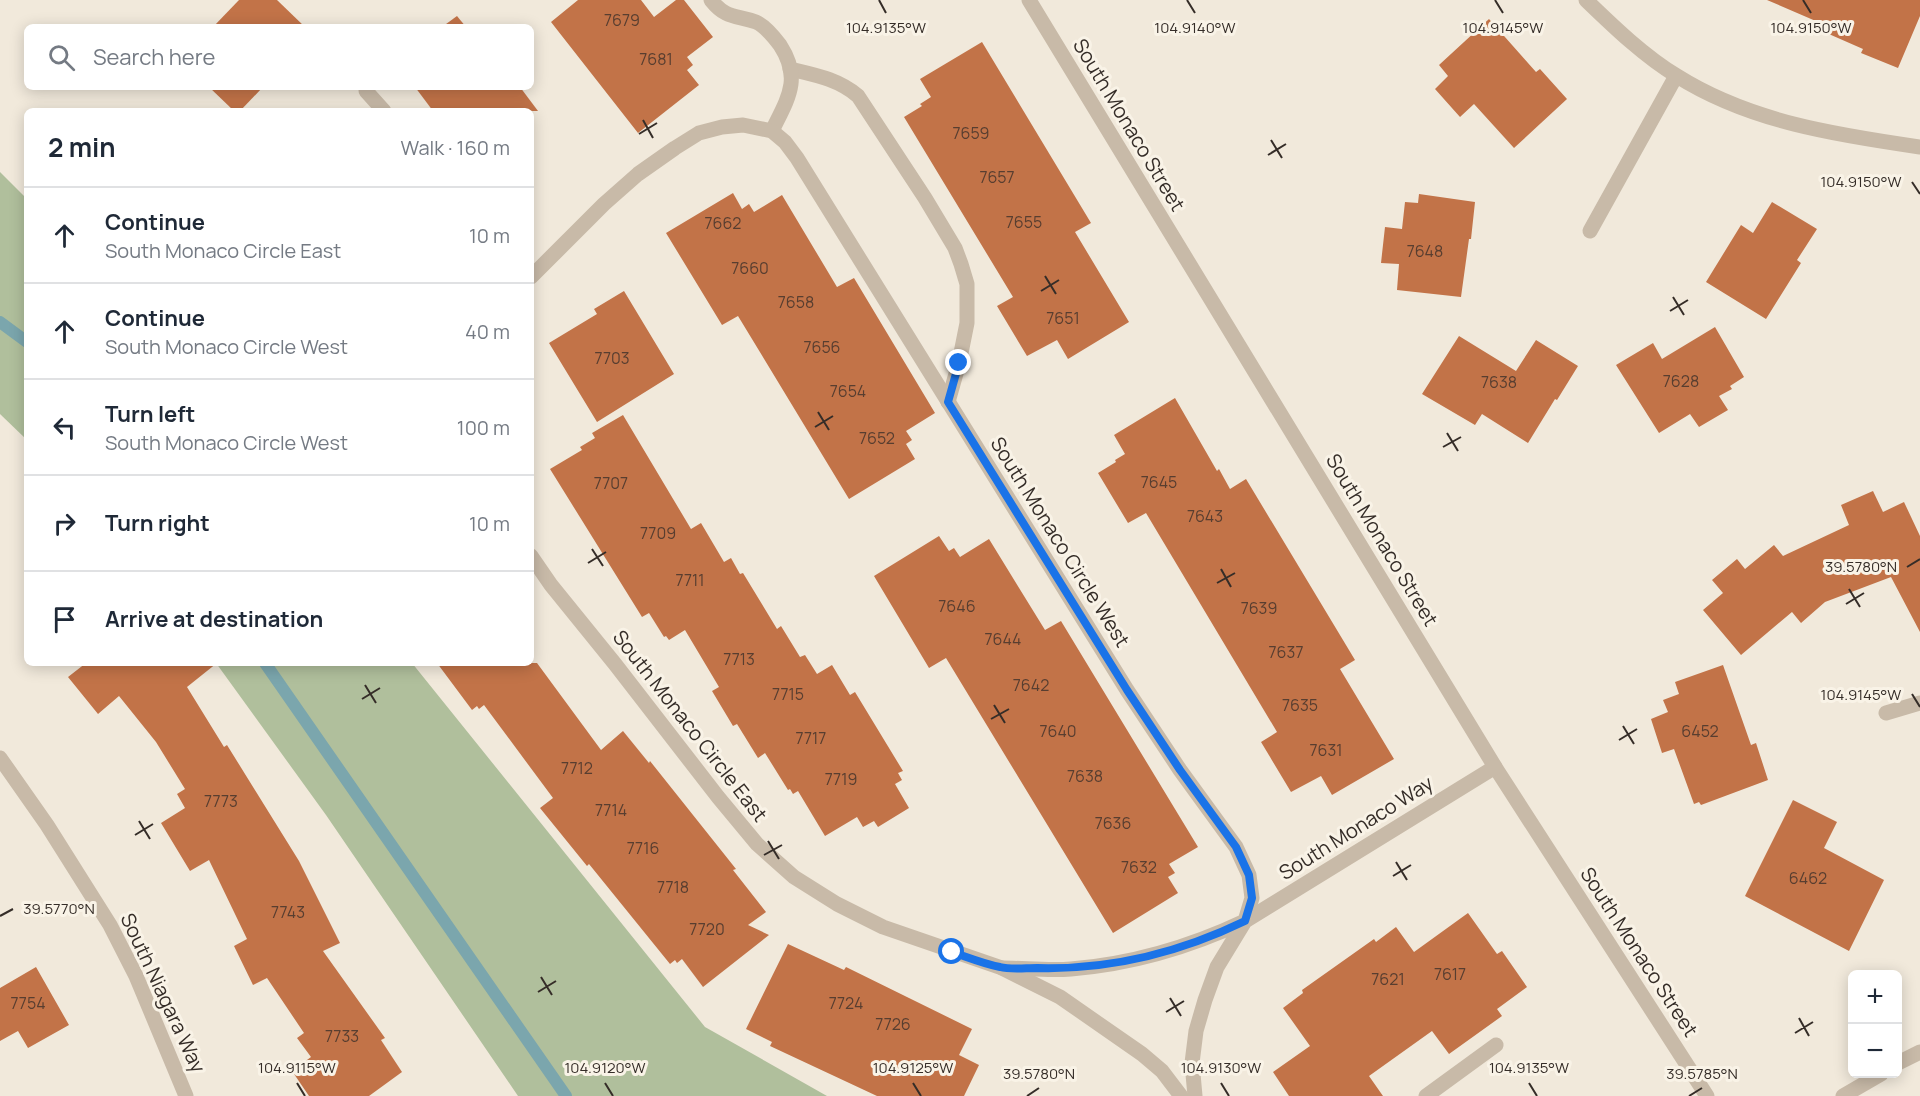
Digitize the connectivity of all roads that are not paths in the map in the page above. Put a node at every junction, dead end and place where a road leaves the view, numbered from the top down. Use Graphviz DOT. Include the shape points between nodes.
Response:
graph roads {
  1 [pos="711,0"];
  2 [pos="1029,0"];
  3 [pos="1586,0"];
  4 [pos="790,69"];
  5 [pos="1676,76"];
  6 [pos="366,91"];
  7 [pos="381,108"];
  8 [pos="772,131"];
  9 [pos="1920,147"];
  10 [pos="1590,231"];
  11 [pos="534,274"];
  12 [pos="948,402"];
  13 [pos="534,560"];
  14 [pos="1920,703"];
  15 [pos="1886,713"];
  16 [pos="0,758"];
  17 [pos="1495,767"];
  18 [pos="1245,921"];
  19 [pos="1002,968"];
  20 [pos="1496,1045"];
  21 [pos="1920,1052"];
  22 [pos="1902,1061"];
  23 [pos="1874,1078"];
  24 [pos="186,1096"];
  25 [pos="1181,1096"];
  26 [pos="1195,1096"];
  27 [pos="1426,1096"];
  28 [pos="1707,1096"];
  29 [pos="1843,1096"];
  1 -- 4 [label="street" via="734,18 758,23 775,38"];
  2 -- 17 [label="street, South Monaco Street"];
  3 -- 5 [label="street"];
  4 -- 8 [label="street" via="793,77 787,101"];
  4 -- 12 [label="street" via="844,85 858,96 955,248 967,284 967,323"];
  5 -- 9 [label="street" via="1763,116"];
  5 -- 10 [label="street"];
  6 -- 7 [label="street"];
  8 -- 11 [label="street" via="743,125 699,133 638,174"];
  8 -- 12 [label="street, South Monaco Circle West" via="797,158"];
  12 -- 18 [label="street, South Monaco Circle West" via="1127,690 1236,847 1249,875 1252,898"];
  13 -- 19 [label="street, South Monaco Circle East" via="718,797 757,844 794,877 883,927"];
  14 -- 15 [label="street"];
  16 -- 24 [label="street, South Niagara Way" via="110,925"];
  17 -- 18 [label="street, South Monaco Way"];
  17 -- 28 [label="street, South Monaco Street"];
  18 -- 19 [label="street" via="1168,952 1116,964 1070,969"];
  18 -- 26 [label="street, South Monaco Way" via="1217,967 1196,1031 1192,1063"];
  19 -- 25 [label="street" via="1060,997 1104,1026 1162,1071"];
  20 -- 27 [label="street"];
  21 -- 22 [label="street"];
  23 -- 29 [label="street"];
}
